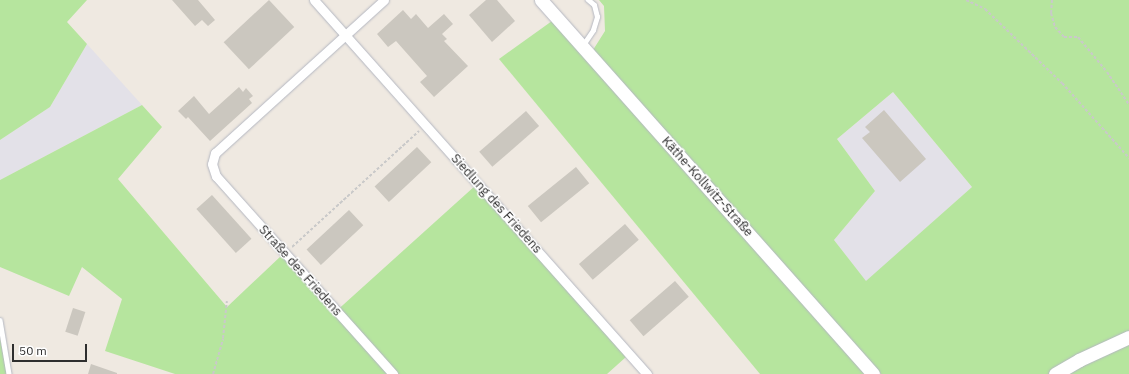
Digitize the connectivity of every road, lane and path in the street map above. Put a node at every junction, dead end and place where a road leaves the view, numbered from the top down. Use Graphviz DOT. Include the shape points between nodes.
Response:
graph roads {
  1 [pos="314,0"];
  2 [pos="384,0"];
  3 [pos="541,0"];
  4 [pos="588,0"];
  5 [pos="966,0"];
  6 [pos="1052,0"];
  7 [pos="345,34"];
  8 [pos="582,46"];
  9 [pos="1129,105"];
  10 [pos="426,125"];
  11 [pos="1129,158"];
  12 [pos="285,253"];
  13 [pos="226,301"];
  14 [pos="0,320"];
  15 [pos="1129,337"];
  16 [pos="8,374"];
  17 [pos="214,374"];
  18 [pos="393,374"];
  19 [pos="647,374"];
  20 [pos="873,374"];
  21 [pos="1055,374"];
  1 -- 7 [label="street, Siedlung des Friedens"];
  2 -- 7 [label="street"];
  3 -- 8 [label="main road, Käthe-Kollwitz-Straße"];
  4 -- 8 [label="lane" via="594,5 597,17 593,30"];
  5 -- 11 [label="path" via="984,9 1062,82"];
  6 -- 9 [label="path" via="1051,13 1055,27 1064,37 1078,37 1107,72"];
  7 -- 10 [label="street, Siedlung des Friedens"];
  7 -- 12 [label="street, Straße des Friedens" via="215,153 212,164 216,176"];
  8 -- 20 [label="main road, Käthe-Kollwitz-Straße"];
  10 -- 12 [label="path"];
  10 -- 19 [label="street, Siedlung des Friedens"];
  12 -- 18 [label="street, Straße des Friedens"];
  13 -- 17 [label="path" via="223,338"];
  14 -- 16 [label="lane"];
  15 -- 21 [label="main road"];
}
